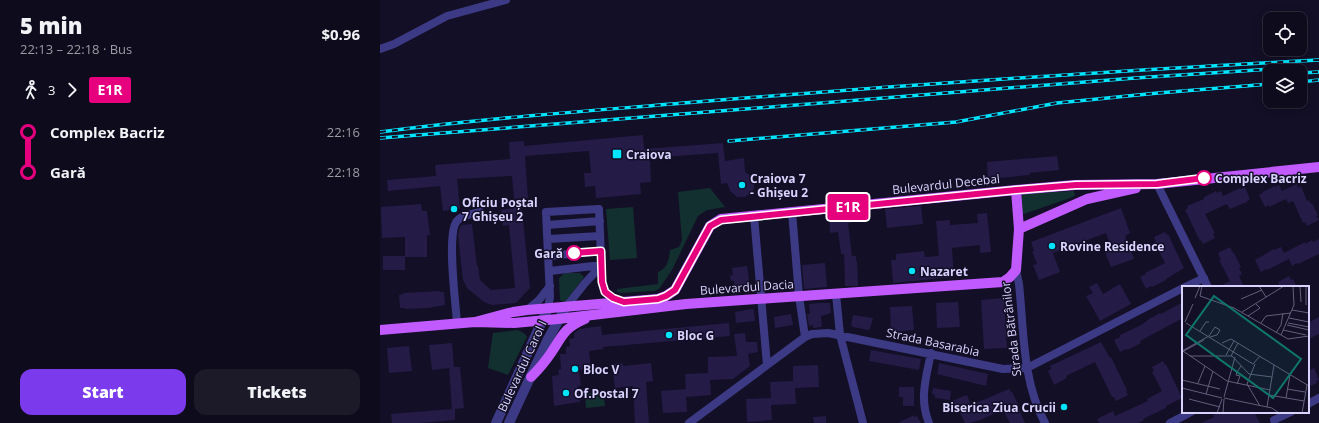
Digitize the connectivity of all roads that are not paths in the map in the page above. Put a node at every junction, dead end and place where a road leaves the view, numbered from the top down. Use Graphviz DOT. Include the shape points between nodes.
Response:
graph roads {
  1 [pos="506,0"];
  2 [pos="380,49"];
  3 [pos="1319,168"];
  4 [pos="1157,184"];
  5 [pos="1016,190"];
  6 [pos="480,212"];
  7 [pos="792,212"];
  8 [pos="754,216"];
  9 [pos="600,221"];
  10 [pos="547,225"];
  11 [pos="1019,229"];
  12 [pos="600,236"];
  13 [pos="548,239"];
  14 [pos="601,251"];
  15 [pos="549,256"];
  16 [pos="602,265"];
  17 [pos="1016,270"];
  18 [pos="550,271"];
  19 [pos="1204,278"];
  20 [pos="550,286"];
  21 [pos="1188,286"];
  22 [pos="1208,286"];
  23 [pos="1182,289"];
  24 [pos="675,290"];
  25 [pos="836,294"];
  26 [pos="799,296"];
  27 [pos="761,299"];
  28 [pos="624,302"];
  29 [pos="686,304"];
  30 [pos="566,307"];
  31 [pos="548,308"];
  32 [pos="527,310"];
  33 [pos="594,315"];
  34 [pos="558,319"];
  35 [pos="542,321"];
  36 [pos="475,322"];
  37 [pos="458,323"];
  38 [pos="380,330"];
  39 [pos="840,335"];
  40 [pos="805,337"];
  41 [pos="930,353"];
  42 [pos="767,365"];
  43 [pos="1027,368"];
  44 [pos="531,377"];
  45 [pos="1319,398"];
  46 [pos="1309,403"];
  47 [pos="1189,413"];
  48 [pos="1270,413"];
  49 [pos="1289,413"];
  50 [pos="1275,422"];
  51 [pos="496,423"];
  52 [pos="509,423"];
  53 [pos="689,423"];
  54 [pos="863,423"];
  55 [pos="929,423"];
  56 [pos="1045,423"];
  57 [pos="1170,423"];
  1 -- 2 [label="street" via="447,16"];
  3 -- 4 [label="main road, Bulevardul Decebal"];
  4 -- 5 [label="main road, Bulevardul Decebal" via="1076,185"];
  4 -- 11 [label="main road, Bulevardul Decebal" via="1087,199"];
  4 -- 19 [label="street"];
  5 -- 7 [label="main road, Bulevardul Decebal"];
  5 -- 11 [label="main road, Strada Bătrânilor"];
  6 -- 37 [label="street" via="462,217 454,226 451,244"];
  7 -- 8 [label="main road, Bulevardul Decebal"];
  7 -- 26 [label="street"];
  8 -- 24 [label="main road, Bulevardul Decebal" via="714,222 703,236"];
  8 -- 27 [label="street"];
  9 -- 10 [label="street"];
  9 -- 10 [label="street" via="599,209 546,212"];
  9 -- 12 [label="street"];
  10 -- 13 [label="street"];
  11 -- 17 [label="main road, Strada Bătrânilor"];
  12 -- 13 [label="street"];
  12 -- 14 [label="street"];
  13 -- 15 [label="street"];
  14 -- 15 [label="street"];
  14 -- 16 [label="street"];
  15 -- 18 [label="street"];
  16 -- 18 [label="street"];
  16 -- 28 [label="street" via="605,292"];
  16 -- 30 [label="street"];
  17 -- 25 [label="main road, Bulevardul Dacia" via="1003,282"];
  17 -- 43 [label="street, Strada Bătrânilor"];
  18 -- 20 [label="street"];
  19 -- 21 [label="street, Strada Basarabia"];
  19 -- 22 [label="street"];
  20 -- 31 [label="street"];
  20 -- 32 [label="street" via="540,300"];
  23 -- 43 [label="street, Strada Basarabia"];
  24 -- 28 [label="main road, Bulevardul Dacia" via="658,299"];
  24 -- 29 [label="main road"];
  25 -- 26 [label="main road, Bulevardul Dacia"];
  25 -- 39 [label="street"];
  26 -- 27 [label="main road, Bulevardul Dacia"];
  26 -- 40 [label="street"];
  27 -- 29 [label="main road, Bulevardul Dacia"];
  27 -- 42 [label="street"];
  28 -- 30 [label="main road, Bulevardul Dacia"];
  29 -- 33 [label="main road, Bulevardul Dacia"];
  30 -- 31 [label="main road, Bulevardul Dacia"];
  30 -- 34 [label="street, Bulevardul Carol I"];
  31 -- 32 [label="main road, Bulevardul Dacia"];
  31 -- 35 [label="street, Bulevardul Carol I"];
  32 -- 36 [label="main road, Bulevardul Dacia"];
  33 -- 34 [label="main road, Bulevardul Dacia"];
  33 -- 44 [label="main road" via="566,330 550,355"];
  34 -- 35 [label="main road, Bulevardul Dacia"];
  34 -- 44 [label="street, Bulevardul Carol I"];
  35 -- 36 [label="main road, Bulevardul Dacia"];
  35 -- 51 [label="street, Bulevardul Carol I"];
  36 -- 37 [label="main road, Bulevardul Dacia"];
  37 -- 38 [label="main road, Bulevardul Dacia"];
  39 -- 40 [label="street, Strada Basarabia" via="819,333"];
  39 -- 41 [label="street, Strada Basarabia"];
  39 -- 54 [label="street"];
  40 -- 42 [label="street, Strada Basarabia"];
  41 -- 43 [label="street, Strada Basarabia" via="1003,369"];
  41 -- 55 [label="street" via="924,393 924,409"];
  42 -- 53 [label="street, Strada Basarabia"];
  43 -- 56 [label="street, Strada Bătrânilor" via="1033,396"];
  44 -- 52 [label="street, Bulevardul Carol I"];
  45 -- 46 [label="street"];
  47 -- 57 [label="street"];
  48 -- 50 [label="street"];
  49 -- 50 [label="street"];
}
